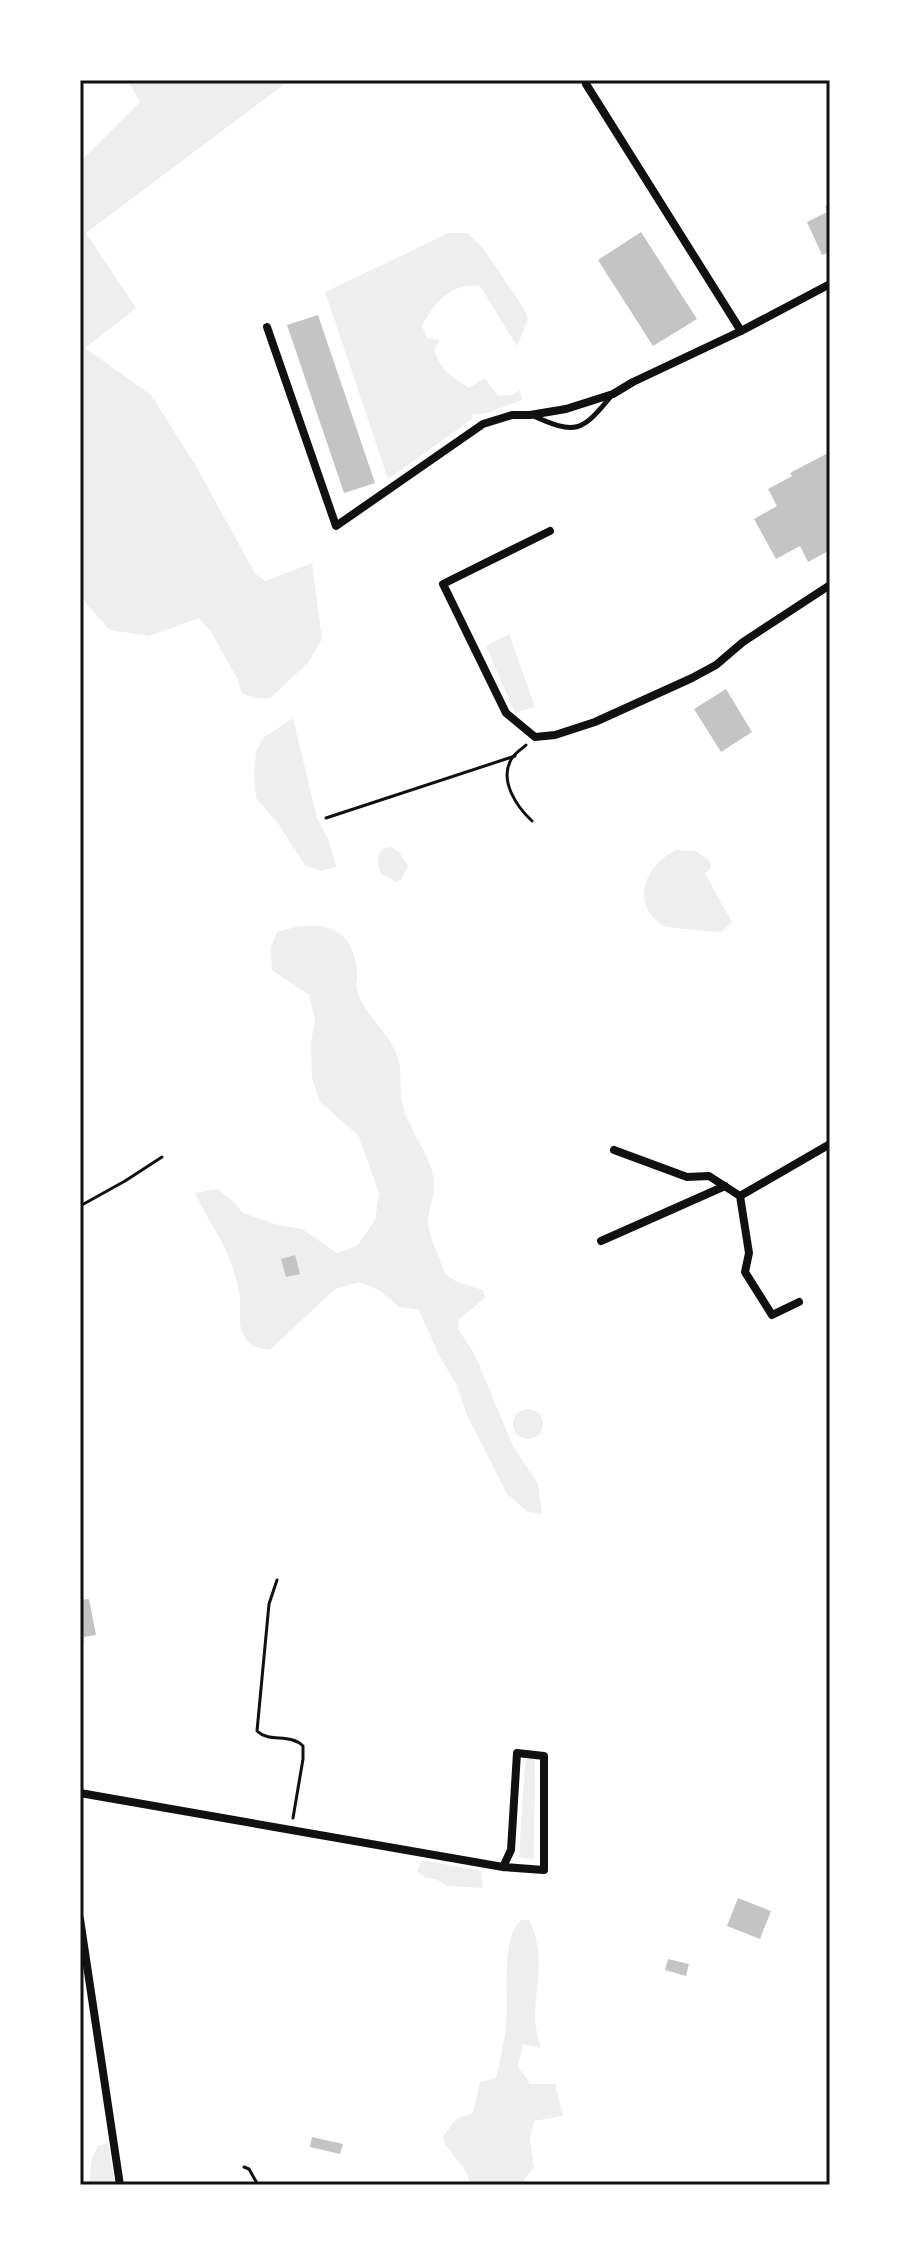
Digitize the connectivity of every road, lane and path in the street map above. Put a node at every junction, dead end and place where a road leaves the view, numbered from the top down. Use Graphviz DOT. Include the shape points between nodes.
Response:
graph roads {
  1 [pos="586,84"];
  2 [pos="830,284"];
  3 [pos="267,327"];
  4 [pos="741,331"];
  5 [pos="613,394"];
  6 [pos="530,415"];
  7 [pos="550,531"];
  8 [pos="830,585"];
  9 [pos="535,737"];
  10 [pos="515,756"];
  11 [pos="326,818"];
  12 [pos="532,821"];
  13 [pos="830,1144"];
  14 [pos="614,1150"];
  15 [pos="162,1157"];
  16 [pos="725,1186"];
  17 [pos="740,1196"];
  18 [pos="80,1206"];
  19 [pos="601,1241"];
  20 [pos="799,1302"];
  21 [pos="277,1580"];
  22 [pos="80,1793"];
  23 [pos="291,1829"];
  24 [pos="503,1867"];
  25 [pos="80,1919"];
  26 [pos="244,2167"];
  27 [pos="120,2185"];
  28 [pos="258,2185"];
  1 -- 4 [label="street"];
  2 -- 4 [label="street"];
  3 -- 6 [label="street" via="336,526 483,424 498,417"];
  4 -- 5 [label="street"];
  5 -- 6 [label="street"];
  5 -- 6 [label="lane" via="578,428 561,428"];
  7 -- 9 [label="street" via="443,584 506,713"];
  8 -- 9 [label="street" via="692,678 595,722"];
  9 -- 10 [label="path"];
  10 -- 11 [label="path"];
  10 -- 12 [label="path" via="508,777 511,796"];
  13 -- 17 [label="street"];
  14 -- 16 [label="street" via="687,1177 709,1176"];
  15 -- 18 [label="path"];
  16 -- 17 [label="street"];
  16 -- 19 [label="street"];
  17 -- 20 [label="street" via="749,1253 745,1272 753,1289 772,1315"];
  21 -- 23 [label="path" via="269,1604 257,1731 292,1738 303,1746"];
  22 -- 23 [label="street"];
  23 -- 24 [label="street"];
  24 -- 24 [label="street" via="544,1870 544,1756 517,1753 511,1850"];
  25 -- 27 [label="street"];
  26 -- 28 [label="path"];
}
